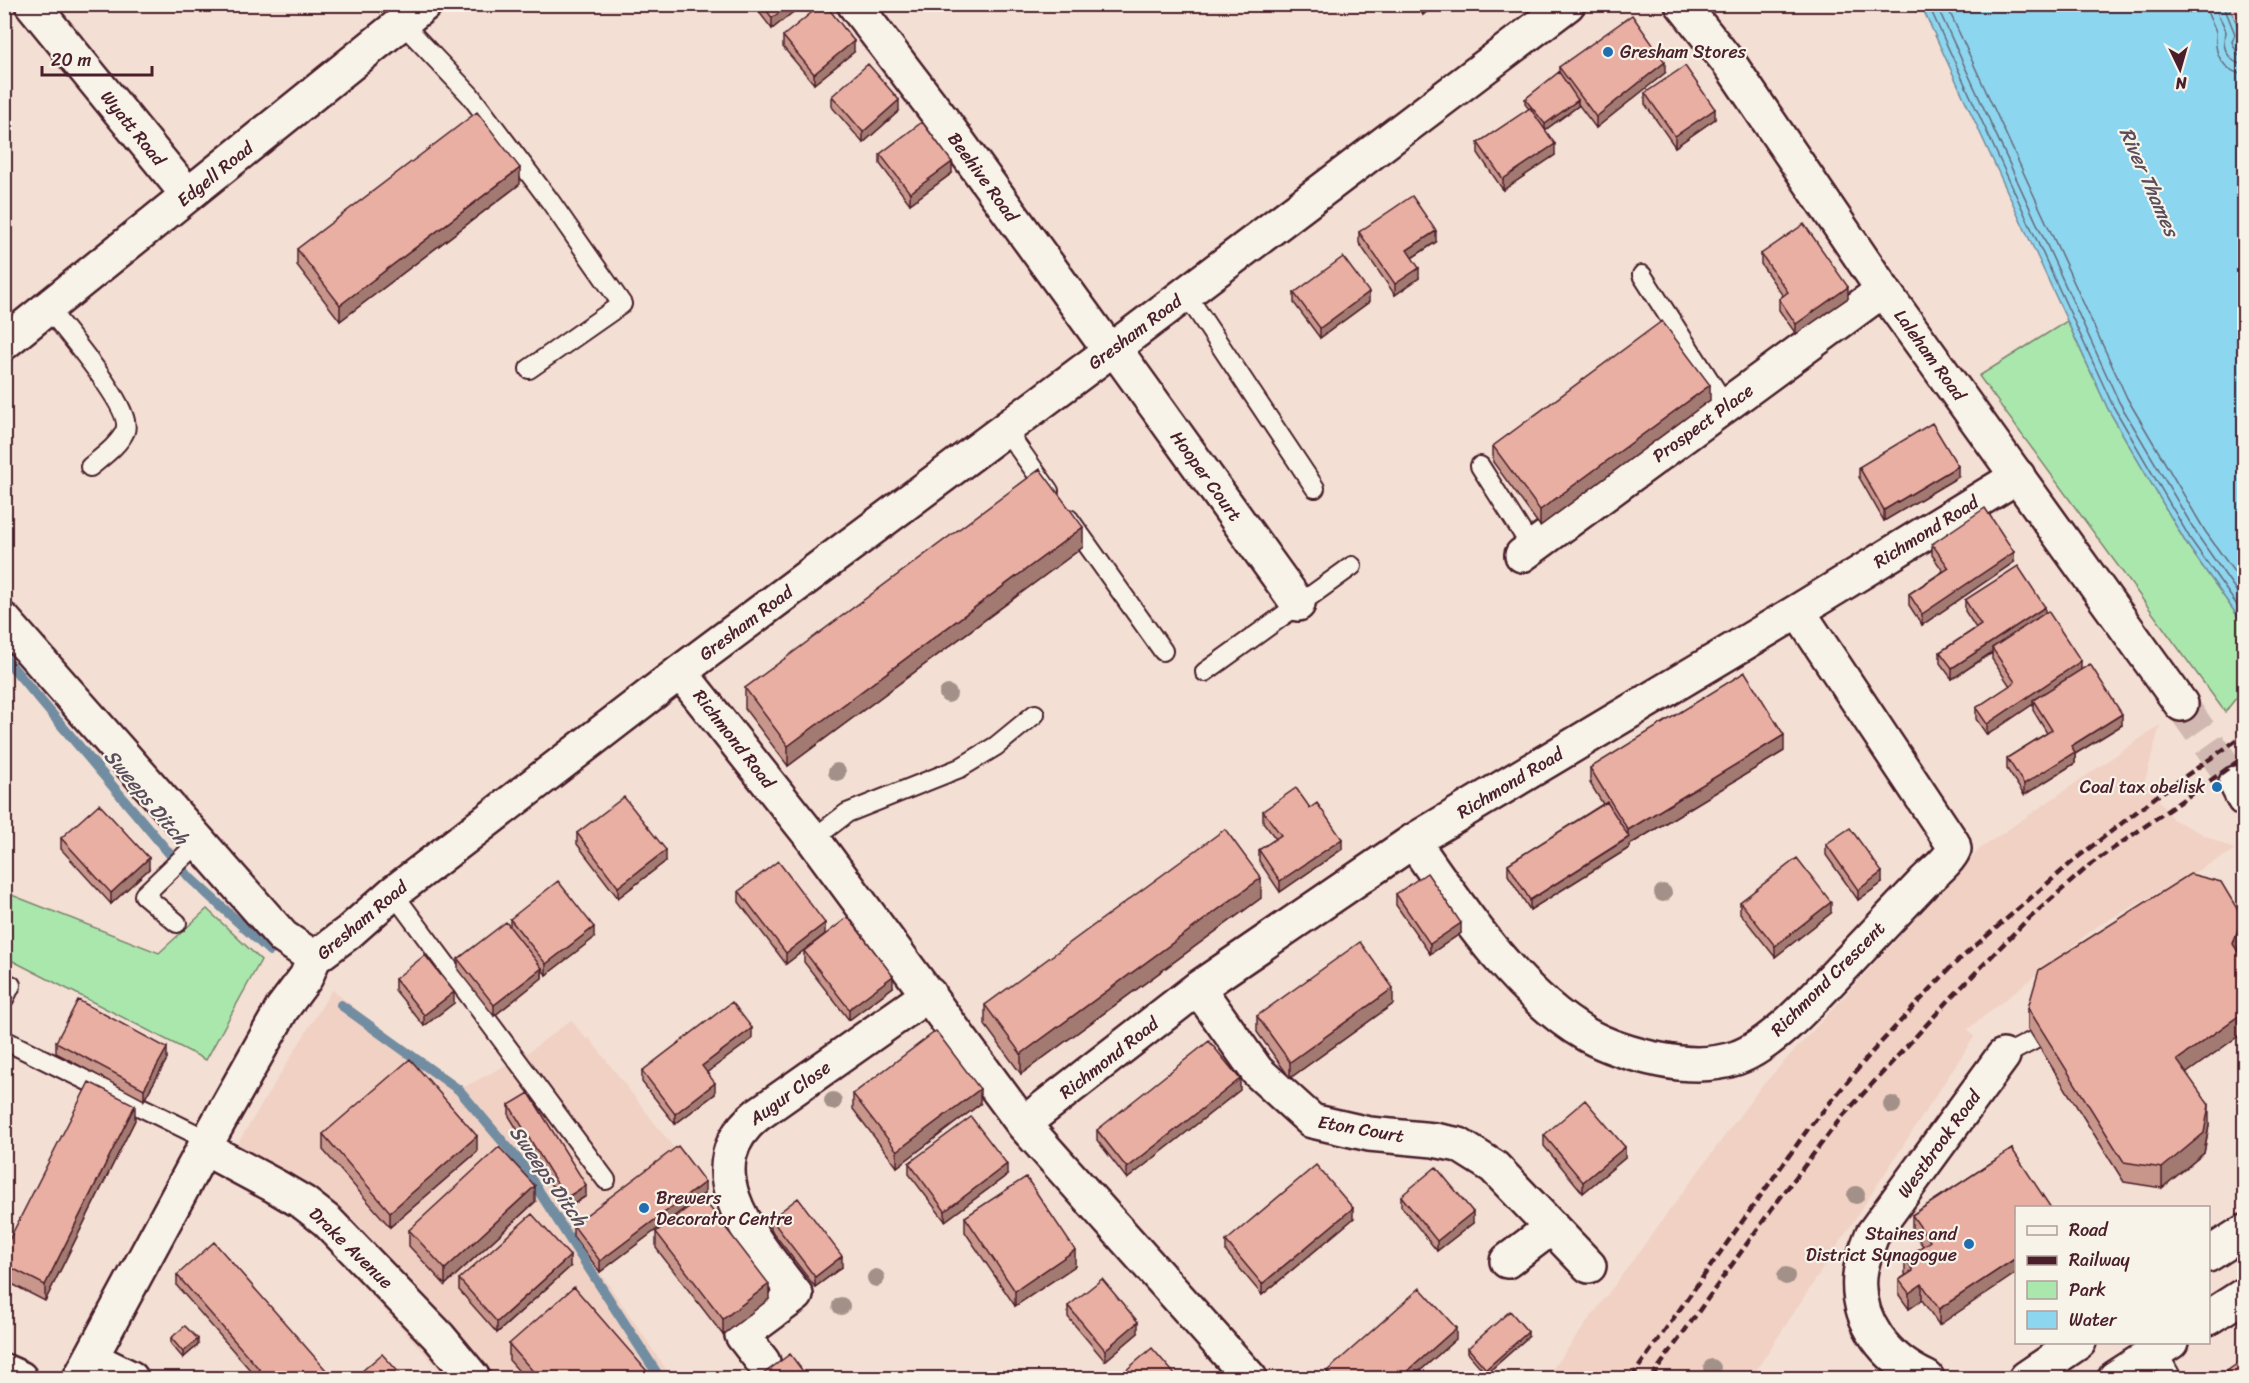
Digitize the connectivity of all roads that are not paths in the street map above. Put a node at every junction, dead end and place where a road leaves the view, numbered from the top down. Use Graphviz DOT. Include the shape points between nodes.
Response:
graph roads {
  1 [pos="32,4"];
  2 [pos="855,4"];
  3 [pos="1568,4"];
  4 [pos="1682,4"];
  5 [pos="413,14"];
  6 [pos="188,195"];
  7 [pos="1642,275"];
  8 [pos="1883,290"];
  9 [pos="1186,294"];
  10 [pos="48,308"];
  11 [pos="4,343"];
  12 [pos="1112,350"];
  13 [pos="529,369"];
  14 [pos="1726,406"];
  15 [pos="1005,429"];
  16 [pos="1480,466"];
  17 [pos="90,467"];
  18 [pos="2018,476"];
  19 [pos="1316,488"];
  20 [pos="1527,552"];
  21 [pos="1352,566"];
  22 [pos="1298,604"];
  23 [pos="1798,611"];
  24 [pos="4,620"];
  25 [pos="1163,651"];
  26 [pos="680,672"];
  27 [pos="1205,672"];
  28 [pos="2181,704"];
  29 [pos="1035,714"];
  30 [pos="813,838"];
  31 [pos="1413,841"];
  32 [pos="194,846"];
  33 [pos="393,893"];
  34 [pos="177,923"];
  35 [pos="314,958"];
  36 [pos="1198,988"];
  37 [pos="929,994"];
  38 [pos="2036,1039"];
  39 [pos="4,1040"];
  40 [pos="2003,1056"];
  41 [pos="1023,1124"];
  42 [pos="206,1144"];
  43 [pos="606,1180"];
  44 [pos="1552,1227"];
  45 [pos="1507,1261"];
  46 [pos="1589,1266"];
  47 [pos="2244,1295"];
  48 [pos="2210,1317"];
  49 [pos="2076,1344"];
  50 [pos="2167,1357"];
  51 [pos="763,1362"];
  52 [pos="86,1368"];
  53 [pos="1899,1370"];
  54 [pos="4,1371"];
  55 [pos="20,1378"];
  56 [pos="131,1378"];
  57 [pos="473,1378"];
  58 [pos="1250,1378"];
  59 [pos="1927,1378"];
  60 [pos="2025,1378"];
  61 [pos="2115,1378"];
  1 -- 6 [label="street, Wyatt Road"];
  2 -- 12 [label="street, Beehive Road"];
  3 -- 9 [label="street, Gresham Road"];
  4 -- 8 [label="street, Laleham Road" via="1732,67"];
  5 -- 6 [label="street, Edgell Road"];
  5 -- 13 [label="lane" via="622,304"];
  6 -- 10 [label="street, Edgell Road"];
  7 -- 14 [label="lane"];
  8 -- 14 [label="street, Prospect Place"];
  8 -- 18 [label="street, Laleham Road"];
  9 -- 12 [label="street, Gresham Road"];
  9 -- 19 [label="lane"];
  10 -- 11 [label="street, Edgell Road"];
  10 -- 17 [label="lane" via="110,389 124,415 126,429 118,442"];
  12 -- 15 [label="street, Gresham Road"];
  12 -- 22 [label="street, Hooper Court"];
  14 -- 20 [label="street, Prospect Place"];
  15 -- 25 [label="lane"];
  15 -- 26 [label="street, Gresham Road"];
  16 -- 20 [label="lane"];
  18 -- 23 [label="street, Richmond Road"];
  18 -- 28 [label="street, Laleham Road"];
  21 -- 22 [label="lane"];
  22 -- 27 [label="lane"];
  23 -- 31 [label="street, Richmond Road"];
  23 -- 31 [label="street, Richmond Crescent" via="1954,849 1794,1017 1750,1050 1736,1058 1704,1064 1673,1063 1613,1048 1588,1036 1536,997 1466,917"];
  24 -- 32 [label="street"];
  26 -- 30 [label="street, Richmond Road"];
  26 -- 33 [label="street, Gresham Road"];
  29 -- 30 [label="lane" via="996,746 960,768 847,813"];
  30 -- 37 [label="street, Richmond Road"];
  31 -- 36 [label="street, Richmond Road"];
  32 -- 34 [label="lane" via="144,895"];
  32 -- 35 [label="street" via="283,937"];
  33 -- 35 [label="street, Gresham Road"];
  33 -- 43 [label="lane"];
  35 -- 42 [label="street, Gresham Road"];
  36 -- 41 [label="street, Richmond Road"];
  36 -- 44 [label="street, Eton Court" via="1257,1071 1312,1121 1369,1134 1459,1145 1494,1167"];
  37 -- 41 [label="street, Richmond Road"];
  37 -- 51 [label="street, Augur Close" via="757,1115 738,1138 728,1173 736,1210 796,1295 742,1335"];
  38 -- 40 [label="lane"];
  39 -- 42 [label="lane"];
  40 -- 53 [label="street, Westbrook Road" via="1872,1235 1865,1255 1860,1275 1861,1302 1869,1328"];
  41 -- 58 [label="street, Richmond Road"];
  42 -- 52 [label="street, Gresham Road"];
  42 -- 57 [label="street, Drake Avenue" via="327,1221 439,1337"];
  44 -- 45 [label="street"];
  44 -- 46 [label="street, Eton Court"];
  47 -- 48 [label="street"];
  49 -- 60 [label="street"];
  50 -- 61 [label="street"];
  52 -- 56 [label="street"];
  53 -- 59 [label="street, Westbrook Road"];
  54 -- 55 [label="street"];
}
